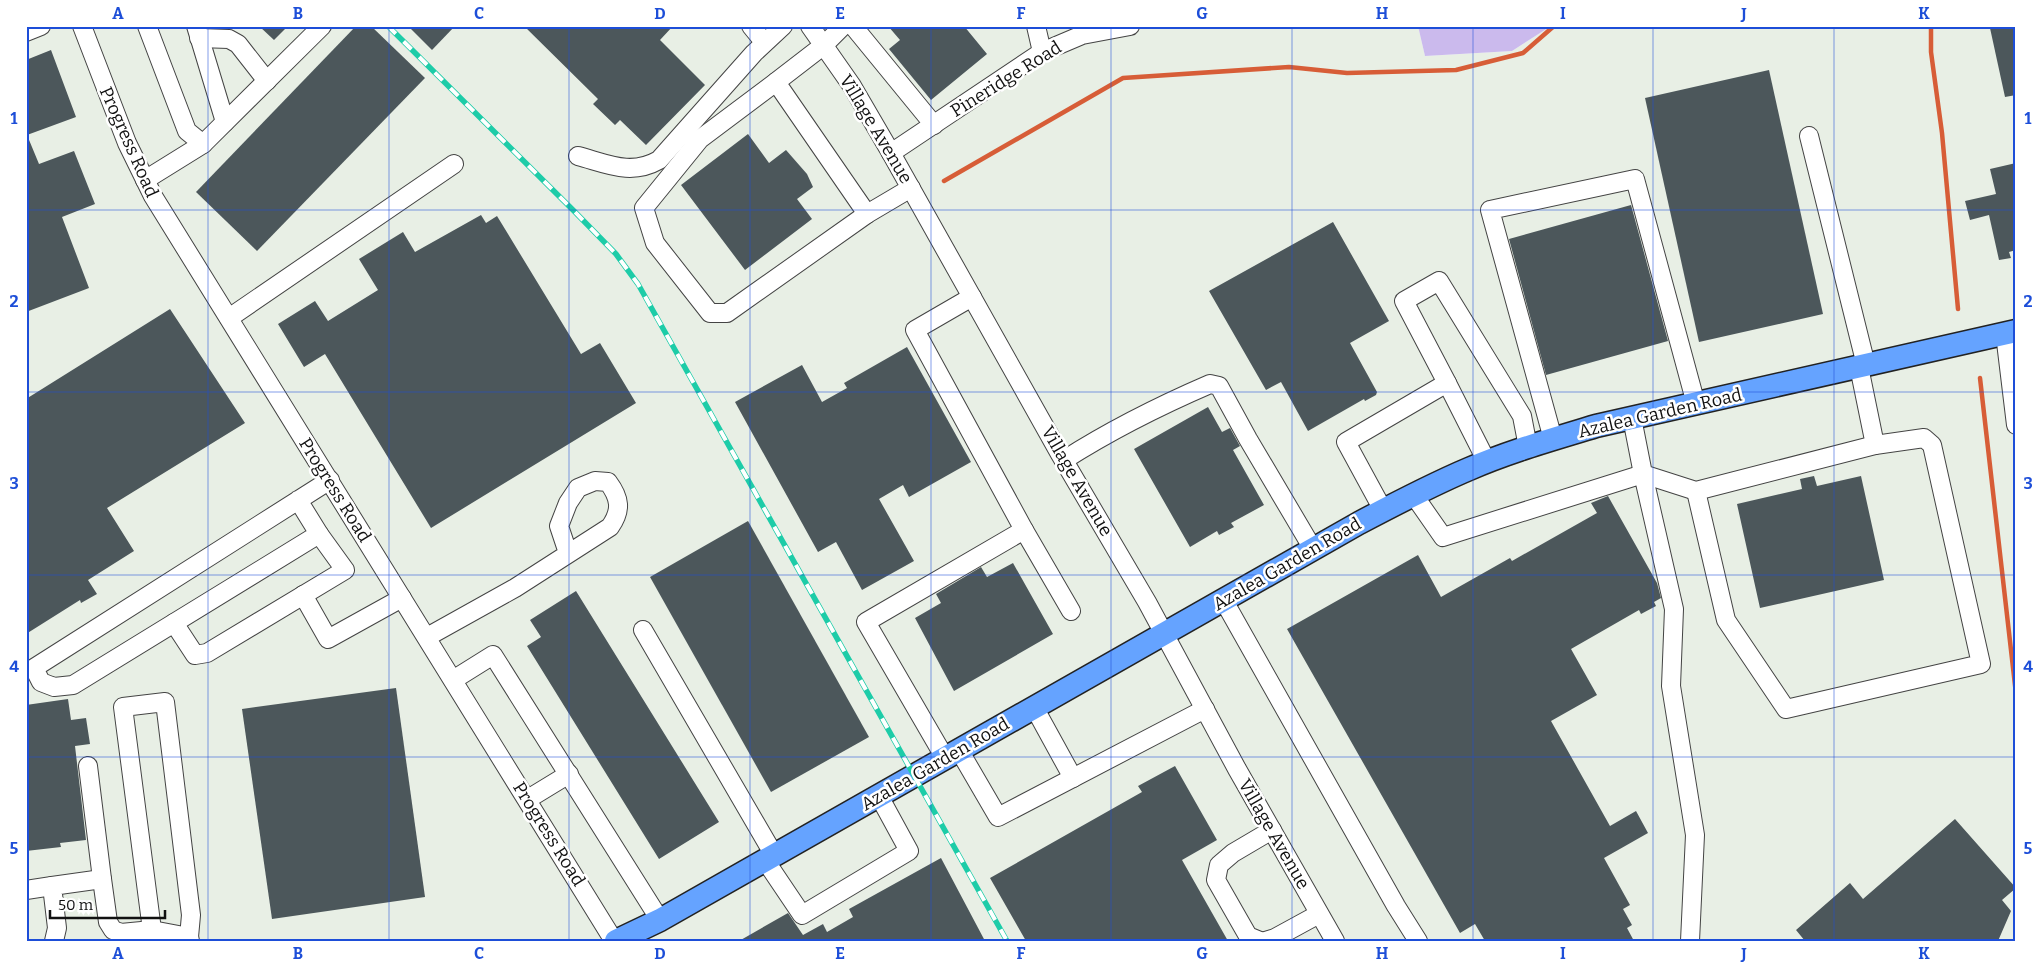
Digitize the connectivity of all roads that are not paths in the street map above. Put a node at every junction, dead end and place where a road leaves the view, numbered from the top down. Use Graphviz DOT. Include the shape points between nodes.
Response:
graph roads {
  1 [pos="42,26"];
  2 [pos="82,26"];
  3 [pos="147,26"];
  4 [pos="322,26"];
  5 [pos="751,26"];
  6 [pos="783,26"];
  7 [pos="810,26"];
  8 [pos="843,26"];
  9 [pos="853,26"];
  10 [pos="1036,26"];
  11 [pos="1130,26"];
  12 [pos="26,32"];
  13 [pos="197,32"];
  14 [pos="764,42"];
  15 [pos="824,45"];
  16 [pos="1042,52"];
  17 [pos="267,81"];
  18 [pos="776,82"];
  19 [pos="225,122"];
  20 [pos="934,125"];
  21 [pos="1809,136"];
  22 [pos="203,144"];
  23 [pos="892,153"];
  24 [pos="578,156"];
  25 [pos="454,164"];
  26 [pos="145,180"];
  27 [pos="911,188"];
  28 [pos="868,214"];
  29 [pos="972,297"];
  30 [pos="229,318"];
  31 [pos="2010,333"];
  32 [pos="1863,366"];
  33 [pos="1447,383"];
  34 [pos="1696,404"];
  35 [pos="1632,418"];
  36 [pos="2016,425"];
  37 [pos="1553,439"];
  38 [pos="1876,445"];
  39 [pos="1528,447"];
  40 [pos="1064,460"];
  41 [pos="1487,462"];
  42 [pos="1643,474"];
  43 [pos="330,480"];
  44 [pos="1696,491"];
  45 [pos="1413,494"];
  46 [pos="298,500"];
  47 [pos="1384,510"];
  48 [pos="1024,530"];
  49 [pos="319,534"];
  50 [pos="1313,549"];
  51 [pos="568,553"];
  52 [pos="303,595"];
  53 [pos="402,598"];
  54 [pos="1224,600"];
  55 [pos="1072,611"];
  56 [pos="174,623"];
  57 [pos="643,630"];
  58 [pos="1165,634"];
  59 [pos="426,637"];
  60 [pos="454,680"];
  61 [pos="1034,707"];
  62 [pos="1205,709"];
  63 [pos="952,754"];
  64 [pos="88,766"];
  65 [pos="568,774"];
  66 [pos="1074,778"];
  67 [pos="879,796"];
  68 [pos="528,799"];
  69 [pos="1272,830"];
  70 [pos="770,858"];
  71 [pos="102,879"];
  72 [pos="52,886"];
  73 [pos="26,890"];
  74 [pos="1319,914"];
  75 [pos="660,920"];
  76 [pos="152,930"];
  77 [pos="190,939"];
  78 [pos="54,941"];
  79 [pos="615,941"];
  80 [pos="1260,941"];
  81 [pos="1265,941"];
  82 [pos="1335,941"];
  83 [pos="1418,941"];
  84 [pos="1690,941"];
  1 -- 12 [label="street"];
  2 -- 26 [label="street, Progress Road" via="101,82"];
  3 -- 22 [label="street" via="187,131"];
  4 -- 17 [label="street"];
  5 -- 14 [label="street"];
  6 -- 14 [label="street"];
  7 -- 15 [label="street, Village Avenue"];
  8 -- 15 [label="street"];
  9 -- 20 [label="street"];
  10 -- 16 [label="street"];
  11 -- 16 [label="street, Pineridge Road" via="1082,35"];
  13 -- 17 [label="street" via="238,44"];
  13 -- 19 [label="street"];
  14 -- 24 [label="street" via="659,160 646,167 631,169"];
  15 -- 18 [label="street"];
  15 -- 23 [label="street, Village Avenue"];
  16 -- 20 [label="street, Pineridge Road"];
  17 -- 19 [label="street"];
  18 -- 28 [label="street"];
  18 -- 28 [label="street" via="700,139 644,208 655,243 710,313 727,313"];
  19 -- 22 [label="street"];
  20 -- 23 [label="street, Pineridge Road"];
  21 -- 32 [label="street"];
  22 -- 26 [label="street"];
  23 -- 27 [label="street, Village Avenue"];
  25 -- 30 [label="street"];
  26 -- 30 [label="street, Progress Road"];
  27 -- 28 [label="street"];
  27 -- 29 [label="street, Village Avenue"];
  29 -- 40 [label="street, Village Avenue"];
  29 -- 48 [label="street" via="915,330"];
  30 -- 43 [label="street, Progress Road"];
  31 -- 32 [label="main road, Azalea Garden Road"];
  31 -- 36 [label="street"];
  32 -- 34 [label="main road, Azalea Garden Road"];
  32 -- 38 [label="street"];
  33 -- 39 [label="street" via="1404,300 1439,281 1522,416"];
  33 -- 41 [label="street"];
  33 -- 47 [label="street" via="1346,442"];
  34 -- 35 [label="main road, Azalea Garden Road"];
  34 -- 37 [label="street" via="1635,179 1490,210"];
  35 -- 37 [label="main road, Azalea Garden Road"];
  35 -- 42 [label="street"];
  37 -- 39 [label="main road, Azalea Garden Road"];
  38 -- 44 [label="street"];
  38 -- 44 [label="street" via="1924,438 1932,445 1981,664 1786,709 1726,620"];
  39 -- 41 [label="main road, Azalea Garden Road"];
  40 -- 50 [label="street" via="1157,407 1210,384 1219,386"];
  40 -- 58 [label="street, Village Avenue"];
  41 -- 45 [label="main road, Azalea Garden Road"];
  42 -- 44 [label="street"];
  42 -- 45 [label="street" via="1443,537"];
  42 -- 84 [label="street" via="1674,609 1671,686 1695,835"];
  43 -- 46 [label="street"];
  43 -- 53 [label="street, Progress Road"];
  45 -- 47 [label="main road, Azalea Garden Road"];
  46 -- 49 [label="street"];
  46 -- 56 [label="street" via="34,668 41,682 54,687 73,685"];
  47 -- 50 [label="main road, Azalea Garden Road"];
  48 -- 55 [label="street"];
  48 -- 63 [label="street" via="866,622"];
  49 -- 52 [label="street" via="345,570"];
  49 -- 56 [label="street"];
  50 -- 54 [label="main road, Azalea Garden Road"];
  51 -- 59 [label="street" via="515,588"];
  52 -- 53 [label="street" via="328,639"];
  52 -- 56 [label="street" via="207,653 195,655"];
  53 -- 59 [label="street, Progress Road"];
  54 -- 58 [label="main road, Azalea Garden Road"];
  54 -- 83 [label="street"];
  57 -- 70 [label="street"];
  58 -- 61 [label="main road, Azalea Garden Road"];
  58 -- 62 [label="street, Village Avenue"];
  59 -- 60 [label="street, Progress Road"];
  60 -- 65 [label="street" via="493,655"];
  60 -- 68 [label="street, Progress Road"];
  61 -- 63 [label="main road, Azalea Garden Road"];
  61 -- 66 [label="street"];
  62 -- 66 [label="street"];
  62 -- 69 [label="street, Village Avenue"];
  63 -- 66 [label="street" via="998,817"];
  63 -- 67 [label="main road, Azalea Garden Road"];
  64 -- 71 [label="street"];
  65 -- 68 [label="street"];
  65 -- 75 [label="street"];
  67 -- 70 [label="main road, Azalea Garden Road"];
  67 -- 70 [label="street" via="909,851 802,915"];
  68 -- 79 [label="street, Progress Road"];
  69 -- 74 [label="street, Village Avenue"];
  69 -- 80 [label="street" via="1219,865 1216,880 1248,936"];
  70 -- 75 [label="main road, Azalea Garden Road"];
  71 -- 72 [label="street"];
  71 -- 76 [label="street" via="108,922 113,930 121,933"];
  72 -- 73 [label="street"];
  72 -- 78 [label="street" via="57,928"];
  74 -- 81 [label="street"];
  74 -- 82 [label="street, Village Avenue"];
  75 -- 79 [label="main road, Azalea Garden Road"];
  76 -- 77 [label="street"];
  76 -- 77 [label="street" via="123,707 165,702 191,915"];
}
